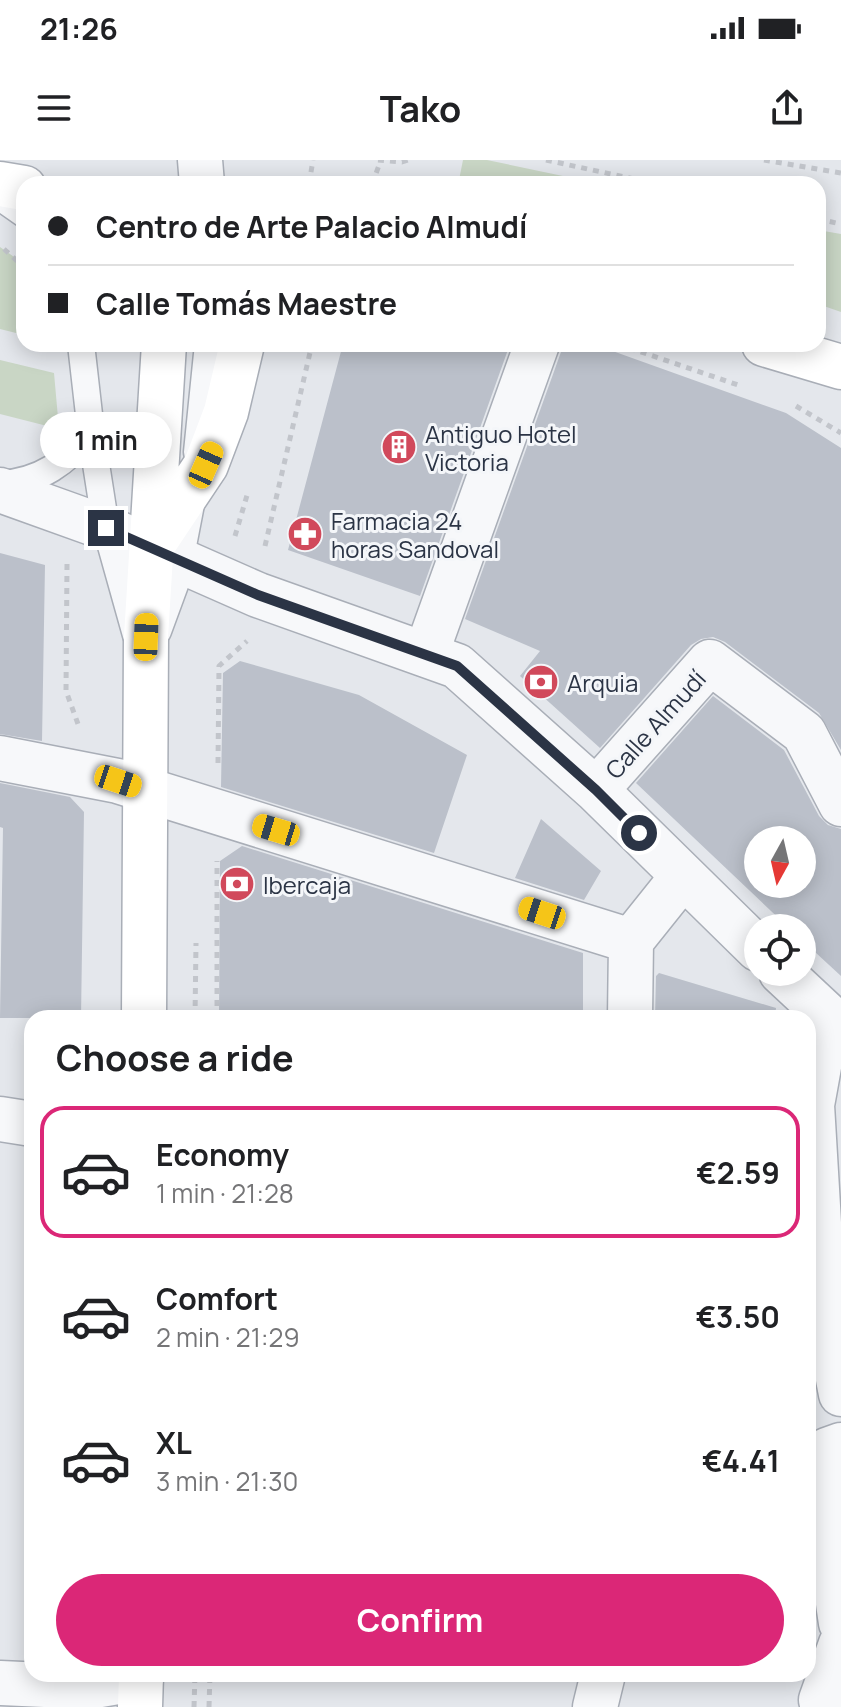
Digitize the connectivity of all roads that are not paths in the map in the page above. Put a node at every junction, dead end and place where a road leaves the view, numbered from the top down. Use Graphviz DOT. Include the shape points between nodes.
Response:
graph roads {
  1 [pos="82,352"];
  2 [pos="166,352"];
  3 [pos="207,352"];
  4 [pos="240,352"];
  5 [pos="534,352"];
  6 [pos="782,352"];
  7 [pos="790,352"];
  8 [pos="841,367"];
  9 [pos="841,377"];
  10 [pos="91,432"];
  11 [pos="193,486"];
  12 [pos="0,487"];
  13 [pos="87,520"];
  14 [pos="183,562"];
  15 [pos="426,654"];
  16 [pos="146,665"];
  17 [pos="0,758"];
  18 [pos="145,789"];
  19 [pos="596,790"];
  20 [pos="841,804"];
  21 [pos="683,876"];
  22 [pos="744,935"];
  23 [pos="631,941"];
  24 [pos="796,986"];
  25 [pos="144,1010"];
  26 [pos="630,1010"];
  27 [pos="834,1023"];
  28 [pos="816,1090"];
  29 [pos="0,1119"];
  30 [pos="24,1123"];
  31 [pos="816,1172"];
  32 [pos="841,1394"];
  33 [pos="825,1459"];
  34 [pos="841,1623"];
  35 [pos="841,1644"];
  36 [pos="601,1682"];
  37 [pos="0,1683"];
  38 [pos="141,1686"];
  39 [pos="595,1707"];
  40 [pos="831,1707"];
  1 -- 10 [label="lane"];
  2 -- 14 [label="main road"];
  3 -- 11 [label="lane"];
  4 -- 11 [label="main road" via="217,441"];
  5 -- 15 [label="street"];
  6 -- 9 [label="main road"];
  7 -- 8 [label="main road"];
  10 -- 12 [label="lane" via="58,467"];
  10 -- 13 [label="lane"];
  11 -- 14 [label="main road"];
  12 -- 13 [label="street"];
  13 -- 14 [label="street"];
  13 -- 16 [label="lane"];
  14 -- 15 [label="street" via="258,595"];
  14 -- 16 [label="main road"];
  15 -- 19 [label="street" via="457,666"];
  16 -- 18 [label="main road"];
  17 -- 18 [label="street"];
  18 -- 23 [label="street"];
  18 -- 25 [label="main road"];
  19 -- 20 [label="street, Calle Almudí" via="710,662 804,733"];
  19 -- 21 [label="street"];
  21 -- 22 [label="street"];
  21 -- 23 [label="street"];
  23 -- 26 [label="street"];
  24 -- 27 [label="street"];
  27 -- 28 [label="street"];
  29 -- 30 [label="street"];
  31 -- 32 [label="street" via="824,1307"];
  33 -- 34 [label="street" via="820,1483"];
  35 -- 40 [label="street" via="821,1700"];
  36 -- 39 [label="street"];
  37 -- 38 [label="street"];
}
